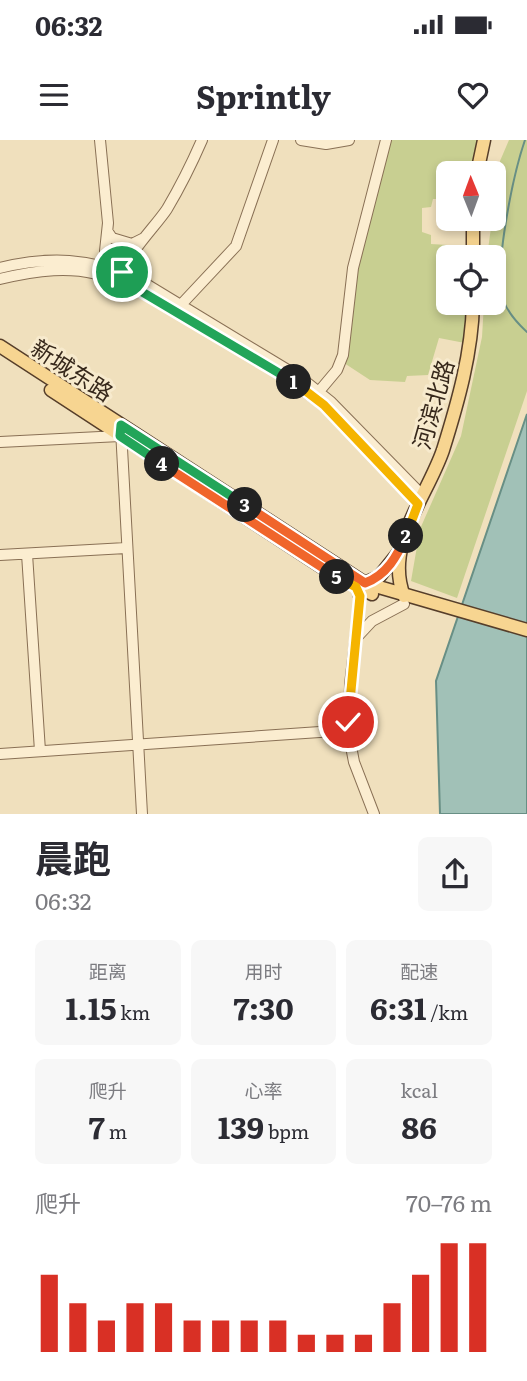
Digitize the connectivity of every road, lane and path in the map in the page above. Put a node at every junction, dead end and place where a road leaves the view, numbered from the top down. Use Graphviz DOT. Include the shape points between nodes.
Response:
graph roads {
  1 [pos="100,140"];
  2 [pos="202,140"];
  3 [pos="273,140"];
  4 [pos="301,140"];
  5 [pos="349,140"];
  6 [pos="386,140"];
  7 [pos="484,140"];
  8 [pos="480,161"];
  9 [pos="108,232"];
  10 [pos="145,238"];
  11 [pos="0,268"];
  12 [pos="122,276"];
  13 [pos="0,279"];
  14 [pos="178,308"];
  15 [pos="471,315"];
  16 [pos="0,346"];
  17 [pos="0,355"];
  18 [pos="317,395"];
  19 [pos="121,431"];
  20 [pos="0,442"];
  21 [pos="420,500"];
  22 [pos="126,548"];
  23 [pos="399,552"];
  24 [pos="27,554"];
  25 [pos="0,555"];
  26 [pos="360,585"];
  27 [pos="407,601"];
  28 [pos="527,630"];
  29 [pos="358,636"];
  30 [pos="527,639"];
  31 [pos="349,730"];
  32 [pos="137,744"];
  33 [pos="40,751"];
  34 [pos="0,754"];
  35 [pos="142,814"];
  36 [pos="374,814"];
  1 -- 9 [label="street"];
  2 -- 10 [label="street" via="166,210"];
  3 -- 14 [label="street" via="236,246"];
  4 -- 5 [label="street" via="326,144"];
  6 -- 18 [label="street" via="353,268 343,355"];
  7 -- 8 [label="main road"];
  9 -- 10 [label="street" via="111,238 132,244"];
  9 -- 12 [label="street" via="105,251"];
  10 -- 12 [label="street"];
  11 -- 12 [label="street" via="58,259 89,262"];
  12 -- 13 [label="street" via="52,269"];
  12 -- 14 [label="street"];
  14 -- 18 [label="street" via="285,366"];
  15 -- 21 [label="main road, 河滨北路" via="468,355 456,404 441,454"];
  16 -- 19 [label="main road, 新城东路"];
  17 -- 19 [label="main road, 新城东路"];
  18 -- 21 [label="street"];
  19 -- 20 [label="street"];
  19 -- 22 [label="street"];
  19 -- 26 [label="main road, 新城东路"];
  21 -- 23 [label="main road, 河滨北路"];
  22 -- 24 [label="street"];
  22 -- 32 [label="street"];
  23 -- 26 [label="main road, 河滨北路" via="379,577"];
  23 -- 27 [label="main road, 河滨北路" via="398,576"];
  24 -- 25 [label="street"];
  24 -- 33 [label="street"];
  26 -- 27 [label="main road, 新城东路"];
  26 -- 29 [label="street"];
  27 -- 28 [label="main road"];
  27 -- 29 [label="street" via="372,621"];
  27 -- 30 [label="main road"];
  29 -- 31 [label="street" via="351,669"];
  31 -- 32 [label="street"];
  31 -- 36 [label="street" via="354,762"];
  32 -- 33 [label="street"];
  32 -- 35 [label="street"];
  33 -- 34 [label="street"];
}
